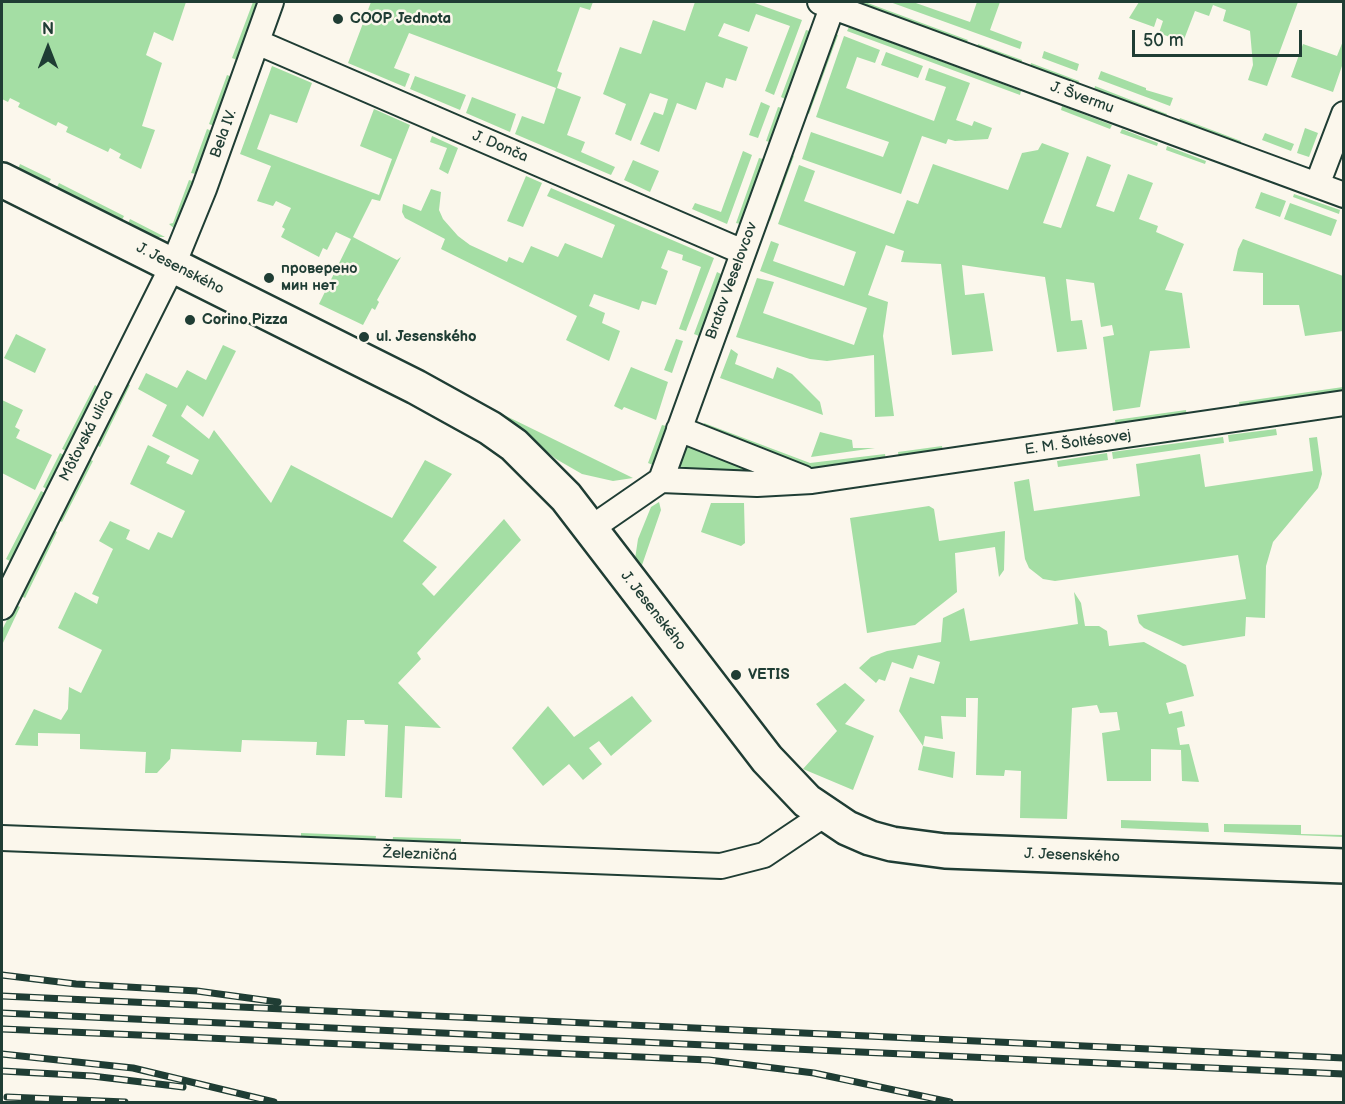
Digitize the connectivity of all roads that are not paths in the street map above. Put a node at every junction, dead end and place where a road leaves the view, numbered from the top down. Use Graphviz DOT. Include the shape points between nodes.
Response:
graph roads {
  1 [pos="271,2"];
  2 [pos="829,3"];
  3 [pos="257,42"];
  4 [pos="1344,114"];
  5 [pos="2,180"];
  6 [pos="1317,185"];
  7 [pos="1344,195"];
  8 [pos="743,252"];
  9 [pos="173,265"];
  10 [pos="1344,403"];
  11 [pos="679,429"];
  12 [pos="661,480"];
  13 [pos="812,481"];
  14 [pos="590,529"];
  15 [pos="2,607"];
  16 [pos="825,814"];
  17 [pos="2,838"];
  18 [pos="1344,866"];
  1 -- 3 [label="street, Bela IV."];
  2 -- 6 [label="street, J. Švermu"];
  2 -- 8 [label="street, Bratov Veselovcov"];
  3 -- 8 [label="street, J. Donča"];
  3 -- 9 [label="street, Bela IV."];
  4 -- 6 [label="street"];
  5 -- 9 [label="street, J. Jesenského"];
  6 -- 7 [label="street, J. Švermu"];
  8 -- 11 [label="street, Bratov Veselovcov"];
  9 -- 14 [label="street, J. Jesenského" via="490,428 540,468"];
  9 -- 15 [label="street, Môťovská ulica"];
  10 -- 13 [label="street, E. M. Šoltésovej"];
  11 -- 12 [label="street, Bratov Veselovcov"];
  11 -- 13 [label="street, E. M. Šoltésovej"];
  12 -- 13 [label="street, E. M. Šoltésovej"];
  12 -- 14 [label="street"];
  14 -- 16 [label="street, J. Jesenského" via="767,759 794,789"];
  16 -- 17 [label="street, Železničná" via="764,855 721,866"];
  16 -- 18 [label="street, J. Jesenského" via="870,838 945,851"];
}
